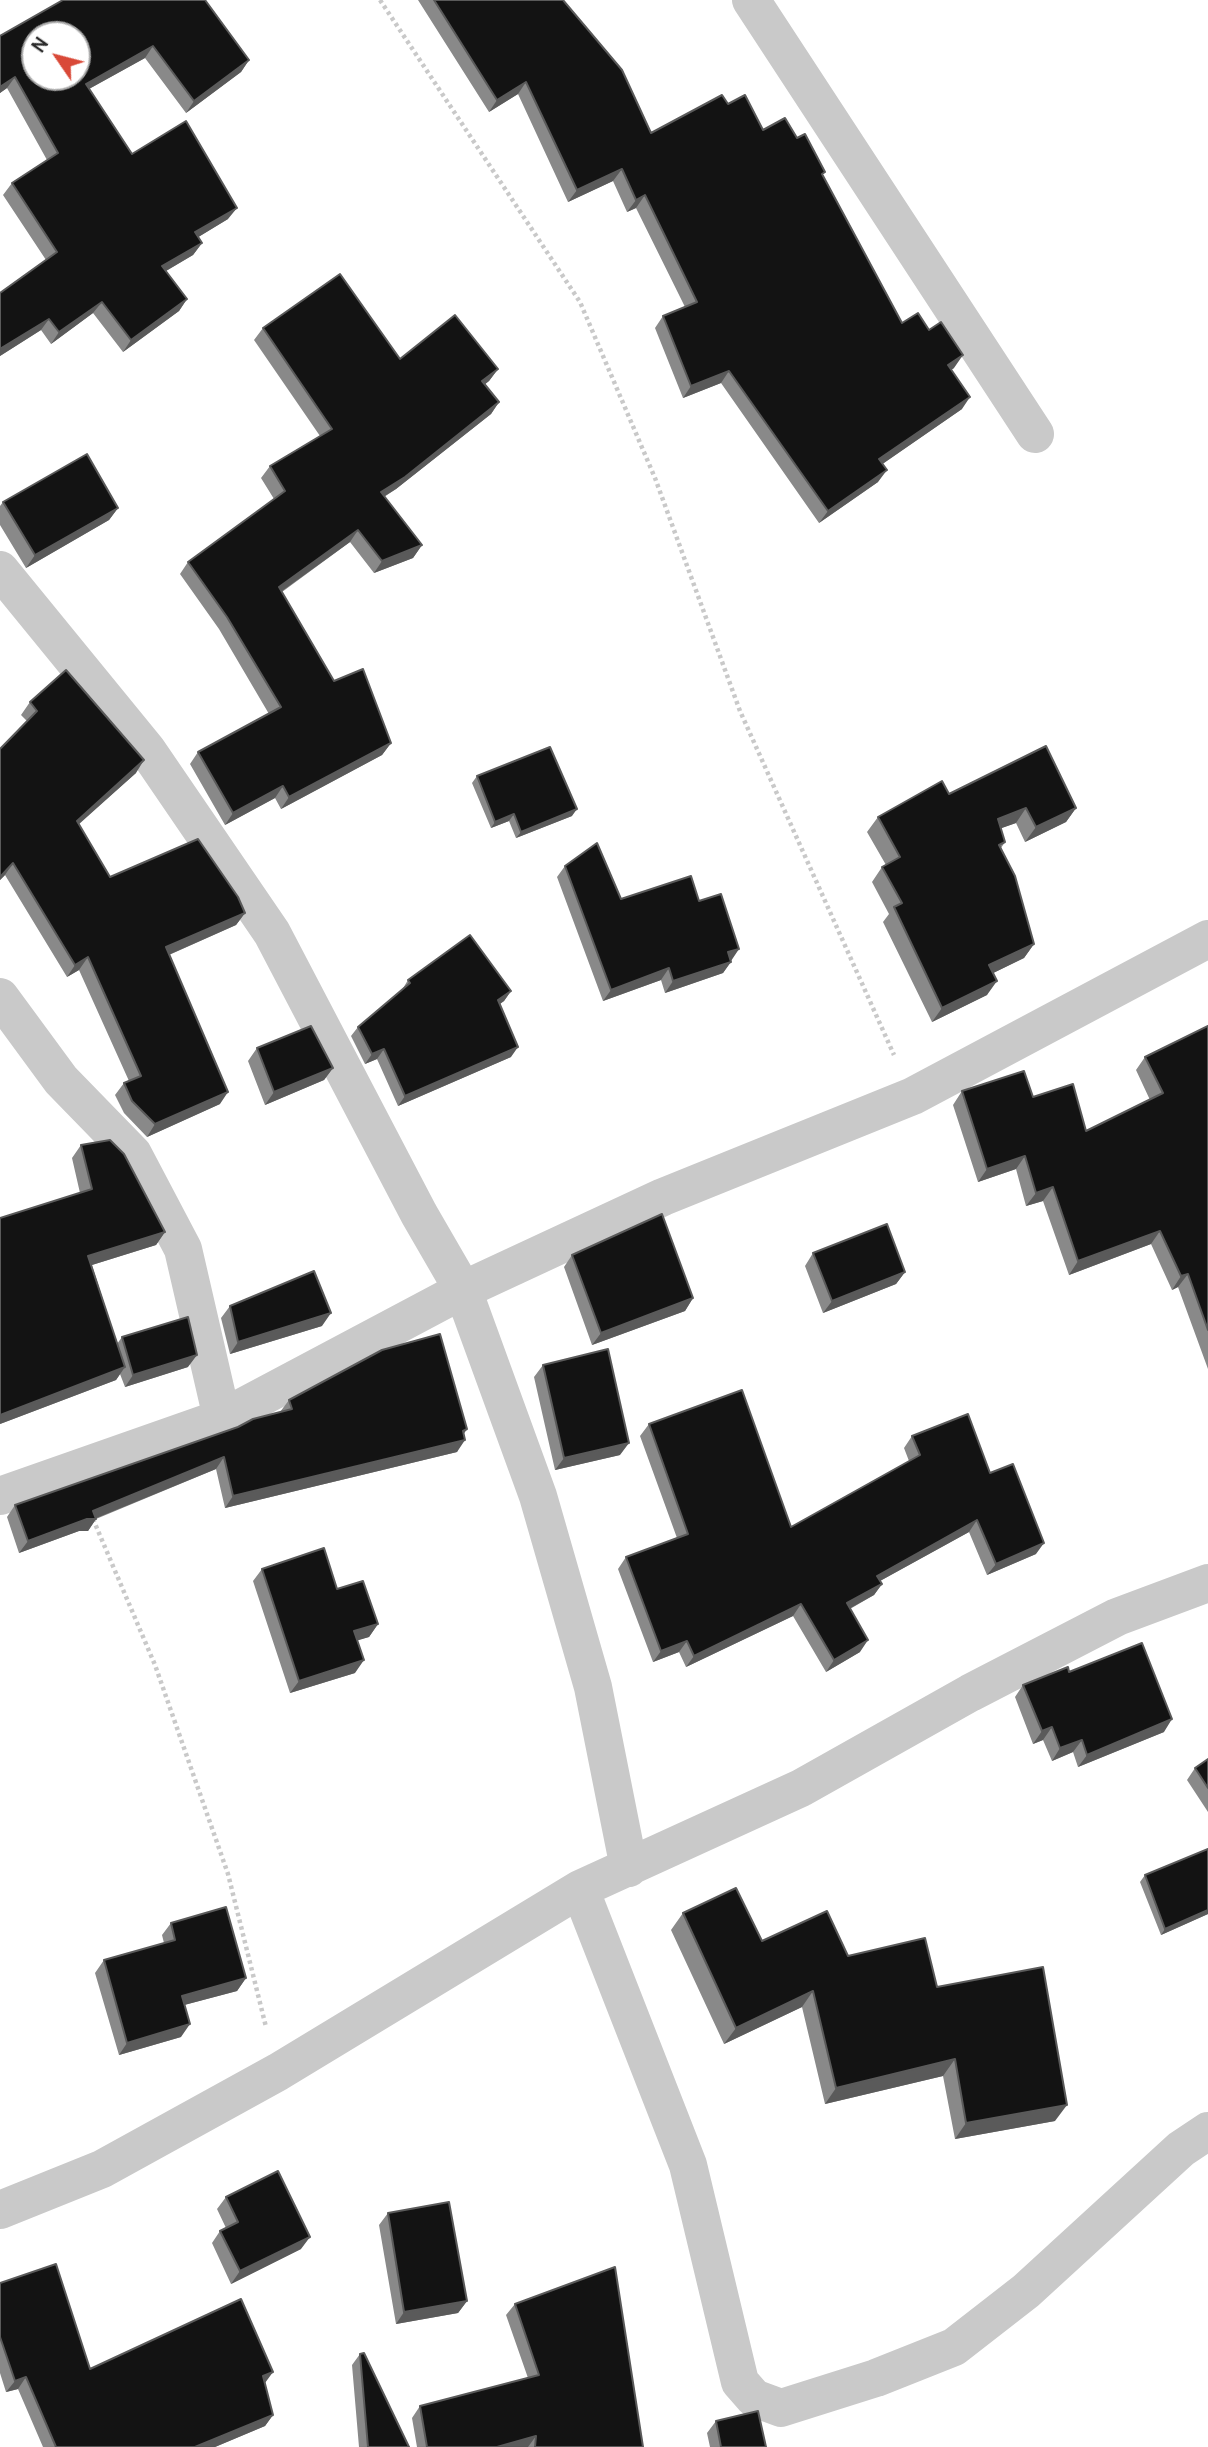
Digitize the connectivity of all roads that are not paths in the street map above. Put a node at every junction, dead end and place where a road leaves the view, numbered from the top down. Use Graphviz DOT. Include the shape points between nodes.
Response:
graph roads {
  1 [pos="751,0"];
  2 [pos="1035,433"];
  3 [pos="0,570"];
  4 [pos="1208,939"];
  5 [pos="0,997"];
  6 [pos="463,1290"];
  7 [pos="222,1418"];
  8 [pos="0,1496"];
  9 [pos="1208,1583"];
  10 [pos="629,1868"];
  11 [pos="580,1889"];
  12 [pos="1208,2131"];
  13 [pos="0,2210"];
  1 -- 2 [label="street"];
  3 -- 6 [label="street" via="147,750 272,933"];
  4 -- 6 [label="street" via="913,1096 663,1197"];
  5 -- 7 [label="street" via="61,1080 133,1154 183,1249"];
  6 -- 7 [label="street"];
  6 -- 10 [label="street" via="542,1509 593,1687"];
  7 -- 8 [label="street"];
  9 -- 10 [label="street" via="1117,1617 801,1788"];
  10 -- 11 [label="street"];
  11 -- 12 [label="street" via="688,2165 740,2382 754,2398 781,2408 954,2347 1026,2291 1181,2150"];
  11 -- 13 [label="street" via="278,2072 102,2169"];
}
